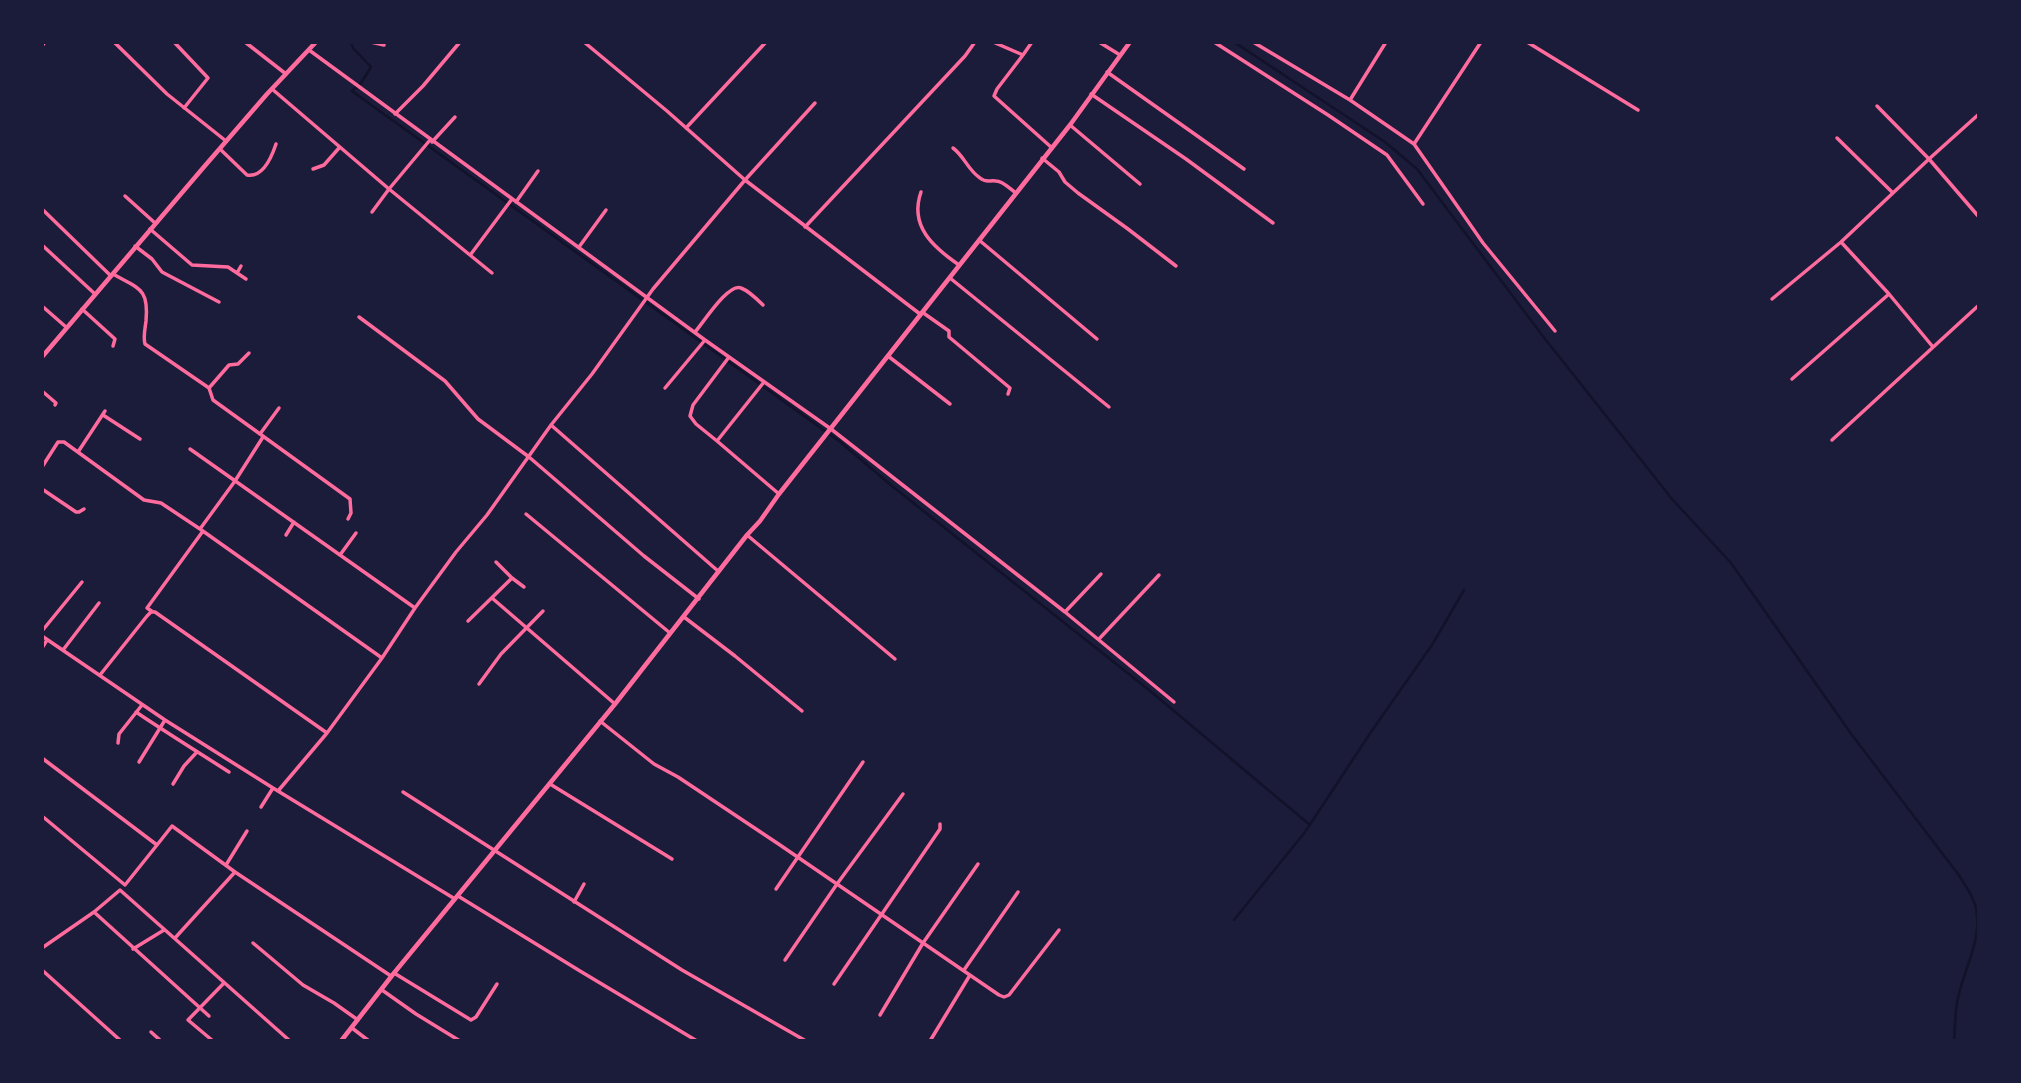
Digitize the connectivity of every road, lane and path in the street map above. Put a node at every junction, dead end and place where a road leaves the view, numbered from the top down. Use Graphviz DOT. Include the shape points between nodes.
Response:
graph roads {
  1 [pos="114,42"];
  2 [pos="174,42"];
  3 [pos="244,42"];
  4 [pos="316,42"];
  5 [pos="371,42"];
  6 [pos="460,42"];
  7 [pos="584,42"];
  8 [pos="594,42"];
  9 [pos="766,42"];
  10 [pos="975,42"];
  11 [pos="993,42"];
  12 [pos="1032,42"];
  13 [pos="1099,42"];
  14 [pos="1129,42"];
  15 [pos="1214,42"];
  16 [pos="1253,42"];
  17 [pos="1386,42"];
  18 [pos="1481,42"];
  19 [pos="1527,42"];
  20 [pos="384,45"];
  21 [pos="590,47"];
  22 [pos="309,50"];
  23 [pos="1023,55"];
  24 [pos="1120,55"];
  25 [pos="1107,72"];
  26 [pos="286,74"];
  27 [pos="272,89"];
  28 [pos="1091,94"];
  29 [pos="1350,100"];
  30 [pos="815,103"];
  31 [pos="1877,106"];
  32 [pos="184,108"];
  33 [pos="1638,110"];
  34 [pos="395,114"];
  35 [pos="1979,114"];
  36 [pos="455,117"];
  37 [pos="1070,125"];
  38 [pos="686,128"];
  39 [pos="1838,138"];
  40 [pos="226,141"];
  41 [pos="430,142"];
  42 [pos="276,144"];
  43 [pos="1414,144"];
  44 [pos="1052,147"];
  45 [pos="339,148"];
  46 [pos="953,148"];
  47 [pos="219,149"];
  48 [pos="1042,158"];
  49 [pos="1929,159"];
  50 [pos="313,169"];
  51 [pos="1244,169"];
  52 [pos="538,171"];
  53 [pos="746,180"];
  54 [pos="1140,184"];
  55 [pos="389,189"];
  56 [pos="921,192"];
  57 [pos="1016,193"];
  58 [pos="1893,193"];
  59 [pos="125,196"];
  60 [pos="511,202"];
  61 [pos="1423,204"];
  62 [pos="42,209"];
  63 [pos="606,210"];
  64 [pos="372,212"];
  65 [pos="1979,217"];
  66 [pos="155,223"];
  67 [pos="1273,223"];
  68 [pos="805,227"];
  69 [pos="150,229"];
  70 [pos="979,240"];
  71 [pos="1841,242"];
  72 [pos="42,246"];
  73 [pos="135,246"];
  74 [pos="579,247"];
  75 [pos="471,254"];
  76 [pos="959,265"];
  77 [pos="241,266"];
  78 [pos="1176,266"];
  79 [pos="492,272"];
  80 [pos="237,273"];
  81 [pos="112,275"];
  82 [pos="949,278"];
  83 [pos="246,279"];
  84 [pos="95,294"];
  85 [pos="1889,294"];
  86 [pos="647,299"];
  87 [pos="1772,299"];
  88 [pos="219,302"];
  89 [pos="763,304"];
  90 [pos="1979,305"];
  91 [pos="42,306"];
  92 [pos="82,309"];
  93 [pos="921,313"];
  94 [pos="359,317"];
  95 [pos="66,327"];
  96 [pos="1555,331"];
  97 [pos="695,332"];
  98 [pos="1097,339"];
  99 [pos="703,342"];
  100 [pos="113,346"];
  101 [pos="1933,347"];
  102 [pos="249,353"];
  103 [pos="888,356"];
  104 [pos="42,357"];
  105 [pos="727,359"];
  106 [pos="1792,379"];
  107 [pos="762,384"];
  108 [pos="665,388"];
  109 [pos="209,390"];
  110 [pos="42,391"];
  111 [pos="1008,394"];
  112 [pos="950,404"];
  113 [pos="55,405"];
  114 [pos="1108,407"];
  115 [pos="279,408"];
  116 [pos="551,425"];
  117 [pos="831,429"];
  118 [pos="262,436"];
  119 [pos="141,439"];
  120 [pos="1832,440"];
  121 [pos="717,441"];
  122 [pos="190,449"];
  123 [pos="78,452"];
  124 [pos="529,457"];
  125 [pos="42,467"];
  126 [pos="235,481"];
  127 [pos="42,489"];
  128 [pos="779,494"];
  129 [pos="84,509"];
  130 [pos="526,514"];
  131 [pos="348,519"];
  132 [pos="294,522"];
  133 [pos="202,530"];
  134 [pos="356,533"];
  135 [pos="286,535"];
  136 [pos="747,535"];
  137 [pos="340,555"];
  138 [pos="496,562"];
  139 [pos="719,573"];
  140 [pos="1101,574"];
  141 [pos="1158,575"];
  142 [pos="512,578"];
  143 [pos="82,582"];
  144 [pos="524,587"];
  145 [pos="492,598"];
  146 [pos="699,599"];
  147 [pos="99,603"];
  148 [pos="415,608"];
  149 [pos="544,611"];
  150 [pos="153,612"];
  151 [pos="1065,612"];
  152 [pos="684,617"];
  153 [pos="468,621"];
  154 [pos="526,628"];
  155 [pos="42,631"];
  156 [pos="671,634"];
  157 [pos="42,636"];
  158 [pos="1100,639"];
  159 [pos="47,640"];
  160 [pos="42,648"];
  161 [pos="63,650"];
  162 [pos="382,658"];
  163 [pos="895,659"];
  164 [pos="100,675"];
  165 [pos="479,684"];
  166 [pos="1174,702"];
  167 [pos="142,704"];
  168 [pos="615,704"];
  169 [pos="802,711"];
  170 [pos="136,712"];
  171 [pos="165,720"];
  172 [pos="600,721"];
  173 [pos="160,728"];
  174 [pos="327,733"];
  175 [pos="198,740"];
  176 [pos="118,743"];
  177 [pos="194,751"];
  178 [pos="214,751"];
  179 [pos="42,758"];
  180 [pos="209,759"];
  181 [pos="139,762"];
  182 [pos="863,762"];
  183 [pos="229,772"];
  184 [pos="173,784"];
  185 [pos="550,784"];
  186 [pos="273,788"];
  187 [pos="278,791"];
  188 [pos="403,792"];
  189 [pos="903,794"];
  190 [pos="261,807"];
  191 [pos="42,816"];
  192 [pos="940,824"];
  193 [pos="247,831"];
  194 [pos="157,845"];
  195 [pos="494,852"];
  196 [pos="797,857"];
  197 [pos="672,859"];
  198 [pos="978,864"];
  199 [pos="226,865"];
  200 [pos="234,872"];
  201 [pos="584,884"];
  202 [pos="837,884"];
  203 [pos="125,885"];
  204 [pos="776,889"];
  205 [pos="120,890"];
  206 [pos="1018,892"];
  207 [pos="456,897"];
  208 [pos="574,902"];
  209 [pos="94,912"];
  210 [pos="881,914"];
  211 [pos="164,929"];
  212 [pos="1059,930"];
  213 [pos="175,939"];
  214 [pos="253,943"];
  215 [pos="923,943"];
  216 [pos="42,948"];
  217 [pos="134,949"];
  218 [pos="785,960"];
  219 [pos="42,970"];
  220 [pos="964,970"];
  221 [pos="393,975"];
  222 [pos="970,975"];
  223 [pos="224,983"];
  224 [pos="497,984"];
  225 [pos="834,984"];
  226 [pos="382,990"];
  227 [pos="199,1007"];
  228 [pos="880,1015"];
  229 [pos="209,1016"];
  230 [pos="358,1020"];
  231 [pos="352,1028"];
  232 [pos="151,1032"];
  233 [pos="121,1041"];
  234 [pos="161,1041"];
  235 [pos="213,1041"];
  236 [pos="290,1041"];
  237 [pos="341,1041"];
  238 [pos="369,1041"];
  239 [pos="460,1041"];
  240 [pos="698,1041"];
  241 [pos="806,1041"];
  242 [pos="930,1041"];
  1 -- 32 [label="street"];
  2 -- 32 [label="street" via="208,78"];
  3 -- 26 [label="street"];
  4 -- 22 [label="street"];
  5 -- 20 [label="street"];
  6 -- 34 [label="street"];
  7 -- 21 [label="street"];
  8 -- 21 [label="street"];
  9 -- 38 [label="street"];
  10 -- 68 [label="street"];
  11 -- 23 [label="street"];
  12 -- 23 [label="street"];
  13 -- 24 [label="street"];
  14 -- 24 [label="street"];
  15 -- 61 [label="street" via="1387,155"];
  16 -- 29 [label="street"];
  17 -- 29 [label="street"];
  18 -- 43 [label="street"];
  19 -- 33 [label="street"];
  21 -- 38 [label="street"];
  22 -- 26 [label="street"];
  22 -- 34 [label="street"];
  23 -- 44 [label="street" via="994,96"];
  24 -- 25 [label="street"];
  25 -- 28 [label="street"];
  25 -- 51 [label="street"];
  26 -- 27 [label="street"];
  27 -- 40 [label="street"];
  27 -- 45 [label="street"];
  28 -- 37 [label="street"];
  28 -- 67 [label="street"];
  29 -- 43 [label="street"];
  30 -- 53 [label="street"];
  31 -- 49 [label="street"];
  32 -- 40 [label="street"];
  34 -- 41 [label="street"];
  35 -- 49 [label="street"];
  36 -- 41 [label="street"];
  37 -- 44 [label="street"];
  37 -- 54 [label="street"];
  38 -- 53 [label="street"];
  39 -- 58 [label="street"];
  40 -- 47 [label="street"];
  41 -- 55 [label="street"];
  41 -- 60 [label="street"];
  42 -- 47 [label="street" via="271,157 253,176 247,176"];
  43 -- 96 [label="street" via="1483,243"];
  44 -- 48 [label="street"];
  45 -- 50 [label="street" via="324,165"];
  45 -- 55 [label="street"];
  46 -- 57 [label="street" via="981,179 995,180"];
  47 -- 66 [label="street"];
  48 -- 57 [label="street"];
  48 -- 78 [label="street" via="1078,193"];
  49 -- 58 [label="street"];
  49 -- 65 [label="street"];
  52 -- 60 [label="street"];
  53 -- 68 [label="street"];
  53 -- 86 [label="street"];
  55 -- 64 [label="street"];
  55 -- 75 [label="street"];
  56 -- 76 [label="street" via="917,214 925,233"];
  57 -- 70 [label="street"];
  58 -- 71 [label="street"];
  59 -- 66 [label="street"];
  60 -- 74 [label="street"];
  60 -- 75 [label="street"];
  62 -- 81 [label="street"];
  63 -- 74 [label="street"];
  66 -- 69 [label="street"];
  68 -- 93 [label="street"];
  69 -- 73 [label="street"];
  69 -- 80 [label="street" via="192,265 228,267"];
  70 -- 76 [label="street"];
  70 -- 98 [label="street"];
  71 -- 85 [label="street"];
  71 -- 87 [label="street"];
  72 -- 84 [label="street"];
  73 -- 81 [label="street"];
  73 -- 88 [label="street" via="162,272"];
  74 -- 86 [label="street"];
  75 -- 79 [label="street"];
  76 -- 82 [label="street"];
  77 -- 80 [label="street"];
  80 -- 83 [label="street"];
  81 -- 84 [label="street"];
  81 -- 109 [label="street" via="145,295 145,344"];
  82 -- 93 [label="street"];
  82 -- 114 [label="street"];
  84 -- 92 [label="street"];
  85 -- 101 [label="street"];
  85 -- 106 [label="street"];
  86 -- 97 [label="street"];
  86 -- 116 [label="street"];
  89 -- 97 [label="street" via="736,287"];
  90 -- 101 [label="street"];
  91 -- 95 [label="street"];
  92 -- 95 [label="street"];
  92 -- 100 [label="street" via="115,339"];
  93 -- 103 [label="street"];
  93 -- 111 [label="street" via="948,331 949,337 1010,388"];
  94 -- 124 [label="street" via="444,381 478,419"];
  95 -- 104 [label="street"];
  97 -- 99 [label="street"];
  99 -- 105 [label="street"];
  99 -- 108 [label="street"];
  101 -- 120 [label="street"];
  102 -- 109 [label="street" via="230,365"];
  103 -- 112 [label="street"];
  103 -- 117 [label="street"];
  105 -- 107 [label="street"];
  105 -- 121 [label="street" via="690,416"];
  107 -- 117 [label="street"];
  107 -- 121 [label="street"];
  109 -- 118 [label="street"];
  110 -- 113 [label="street"];
  115 -- 118 [label="street"];
  116 -- 124 [label="street"];
  116 -- 139 [label="street"];
  117 -- 128 [label="street"];
  117 -- 151 [label="street"];
  118 -- 126 [label="street"];
  118 -- 131 [label="street" via="350,499"];
  119 -- 123 [label="street" via="104,413"];
  121 -- 128 [label="street"];
  122 -- 126 [label="street"];
  123 -- 125 [label="street" via="58,442"];
  123 -- 133 [label="street" via="144,500 161,503"];
  124 -- 146 [label="street"];
  124 -- 148 [label="street"];
  126 -- 132 [label="street"];
  126 -- 133 [label="street"];
  127 -- 129 [label="street" via="76,512"];
  128 -- 136 [label="street"];
  130 -- 156 [label="street"];
  132 -- 135 [label="street"];
  132 -- 137 [label="street"];
  133 -- 150 [label="street" via="147,608"];
  133 -- 162 [label="street"];
  134 -- 137 [label="street"];
  136 -- 139 [label="street"];
  136 -- 163 [label="street"];
  137 -- 148 [label="street"];
  138 -- 142 [label="street"];
  139 -- 146 [label="street"];
  140 -- 151 [label="street"];
  141 -- 158 [label="street"];
  142 -- 144 [label="street"];
  142 -- 145 [label="street"];
  143 -- 155 [label="street"];
  145 -- 153 [label="street"];
  145 -- 154 [label="street"];
  146 -- 152 [label="street"];
  147 -- 161 [label="street"];
  148 -- 162 [label="street"];
  149 -- 154 [label="street"];
  150 -- 164 [label="street"];
  150 -- 174 [label="street"];
  151 -- 158 [label="street"];
  152 -- 156 [label="street"];
  152 -- 169 [label="street"];
  154 -- 165 [label="street"];
  154 -- 168 [label="street"];
  156 -- 168 [label="street"];
  157 -- 159 [label="street"];
  158 -- 166 [label="street"];
  159 -- 160 [label="street"];
  159 -- 161 [label="street"];
  161 -- 164 [label="street"];
  162 -- 174 [label="street"];
  164 -- 167 [label="street"];
  167 -- 170 [label="street"];
  167 -- 171 [label="street"];
  168 -- 172 [label="street"];
  170 -- 173 [label="street"];
  170 -- 176 [label="street" via="119,734"];
  171 -- 173 [label="street"];
  171 -- 175 [label="street"];
  172 -- 185 [label="street"];
  172 -- 196 [label="street" via="654,764"];
  173 -- 177 [label="street"];
  173 -- 181 [label="street"];
  174 -- 187 [label="street"];
  175 -- 177 [label="street"];
  175 -- 178 [label="street"];
  177 -- 180 [label="street"];
  177 -- 184 [label="street"];
  178 -- 180 [label="street"];
  178 -- 186 [label="street"];
  179 -- 194 [label="street"];
  180 -- 183 [label="street"];
  182 -- 196 [label="street"];
  185 -- 195 [label="street"];
  185 -- 197 [label="street"];
  186 -- 187 [label="street"];
  186 -- 190 [label="street"];
  187 -- 207 [label="street"];
  188 -- 195 [label="street"];
  189 -- 202 [label="street"];
  191 -- 203 [label="street"];
  192 -- 210 [label="street"];
  193 -- 199 [label="street"];
  194 -- 199 [label="street" via="172,826"];
  194 -- 203 [label="street"];
  195 -- 207 [label="street"];
  195 -- 208 [label="street"];
  196 -- 202 [label="street"];
  196 -- 204 [label="street"];
  198 -- 215 [label="street"];
  199 -- 200 [label="street"];
  200 -- 213 [label="street"];
  200 -- 221 [label="street"];
  201 -- 208 [label="street"];
  202 -- 210 [label="street"];
  202 -- 218 [label="street"];
  203 -- 205 [label="street"];
  205 -- 209 [label="street"];
  205 -- 211 [label="street"];
  206 -- 220 [label="street"];
  207 -- 221 [label="street"];
  207 -- 240 [label="street"];
  208 -- 241 [label="street"];
  209 -- 216 [label="street"];
  209 -- 217 [label="street"];
  210 -- 215 [label="street"];
  210 -- 225 [label="street"];
  211 -- 213 [label="street"];
  211 -- 217 [label="street"];
  212 -- 222 [label="street" via="1009,995 999,995"];
  213 -- 223 [label="street"];
  214 -- 230 [label="street" via="303,985"];
  215 -- 220 [label="street"];
  215 -- 228 [label="street"];
  217 -- 227 [label="street"];
  219 -- 233 [label="street"];
  220 -- 222 [label="street"];
  221 -- 224 [label="street" via="471,1020"];
  221 -- 226 [label="street"];
  222 -- 242 [label="street"];
  223 -- 227 [label="street"];
  223 -- 236 [label="street"];
  226 -- 230 [label="street"];
  226 -- 239 [label="street"];
  227 -- 229 [label="street"];
  227 -- 235 [label="street" via="188,1020"];
  230 -- 231 [label="street"];
  231 -- 237 [label="street"];
  231 -- 238 [label="street"];
  232 -- 234 [label="street"];
}
